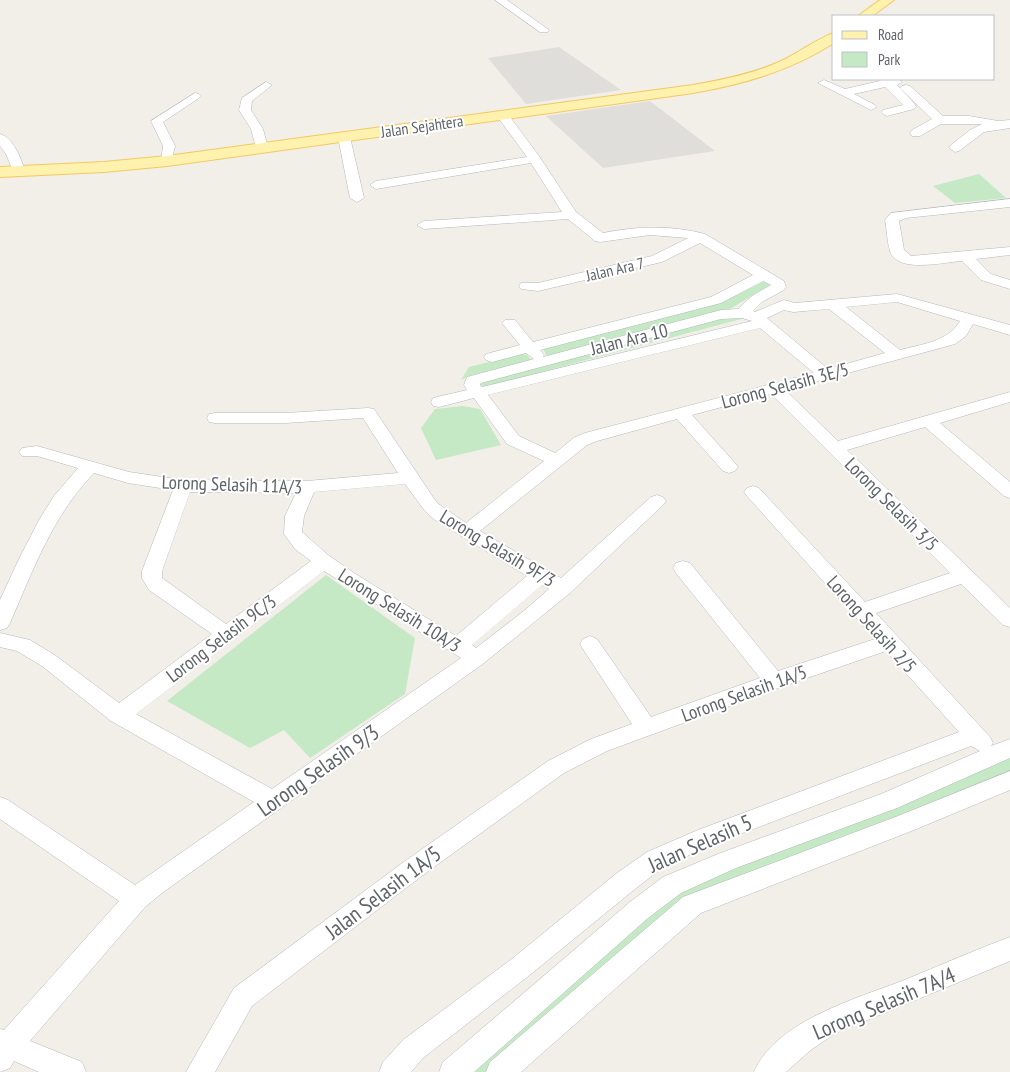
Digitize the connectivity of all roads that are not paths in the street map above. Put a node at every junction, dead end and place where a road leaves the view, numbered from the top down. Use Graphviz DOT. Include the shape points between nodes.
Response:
graph roads {
  1 [pos="500,0"];
  2 [pos="888,0"];
  3 [pos="866,15"];
  4 [pos="544,30"];
  5 [pos="832,38"];
  6 [pos="833,80"];
  7 [pos="891,80"];
  8 [pos="266,85"];
  9 [pos="844,93"];
  10 [pos="195,96"];
  11 [pos="871,107"];
  12 [pos="887,112"];
  13 [pos="503,116"];
  14 [pos="1008,118"];
  15 [pos="940,120"];
  16 [pos="991,123"];
  17 [pos="916,133"];
  18 [pos="344,137"];
  19 [pos="0,138"];
  20 [pos="262,148"];
  21 [pos="955,148"];
  22 [pos="535,159"];
  23 [pos="167,161"];
  24 [pos="19,171"];
  25 [pos="0,172"];
  26 [pos="376,185"];
  27 [pos="357,198"];
  28 [pos="1010,203"];
  29 [pos="572,215"];
  30 [pos="424,225"];
  31 [pos="700,237"];
  32 [pos="1010,251"];
  33 [pos="965,256"];
  34 [pos="765,274"];
  35 [pos="1010,285"];
  36 [pos="526,286"];
  37 [pos="832,304"];
  38 [pos="742,313"];
  39 [pos="969,318"];
  40 [pos="761,320"];
  41 [pos="510,323"];
  42 [pos="1010,330"];
  43 [pos="530,348"];
  44 [pos="897,355"];
  45 [pos="492,357"];
  46 [pos="540,361"];
  47 [pos="825,374"];
  48 [pos="476,387"];
  49 [pos="774,388"];
  50 [pos="1010,398"];
  51 [pos="439,402"];
  52 [pos="681,413"];
  53 [pos="215,418"];
  54 [pos="928,421"];
  55 [pos="835,448"];
  56 [pos="28,452"];
  57 [pos="556,460"];
  58 [pos="729,467"];
  59 [pos="89,468"];
  60 [pos="410,478"];
  61 [pos="183,486"];
  62 [pos="307,487"];
  63 [pos="1008,488"];
  64 [pos="753,492"];
  65 [pos="657,501"];
  66 [pos="466,532"];
  67 [pos="323,562"];
  68 [pos="684,568"];
  69 [pos="541,575"];
  70 [pos="965,575"];
  71 [pos="563,588"];
  72 [pos="1003,603"];
  73 [pos="861,611"];
  74 [pos="1010,620"];
  75 [pos="0,623"];
  76 [pos="226,634"];
  77 [pos="0,640"];
  78 [pos="889,642"];
  79 [pos="590,644"];
  80 [pos="457,646"];
  81 [pos="478,658"];
  82 [pos="774,681"];
  83 [pos="119,715"];
  84 [pos="647,728"];
  85 [pos="975,735"];
  86 [pos="599,745"];
  87 [pos="1001,751"];
  88 [pos="1010,780"];
  89 [pos="272,801"];
  90 [pos="0,807"];
  91 [pos="136,899"];
  92 [pos="1010,949"];
  93 [pos="3,1049"];
  94 [pos="72,1072"];
  95 [pos="200,1072"];
  96 [pos="393,1072"];
  97 [pos="453,1072"];
  98 [pos="500,1072"];
  99 [pos="768,1072"];
  1 -- 4 [label="street"];
  2 -- 3 [label="main road"];
  5 -- 13 [label="main road, Jalan Sejahtera" via="791,63 749,78"];
  6 -- 9 [label="street" via="824,82"];
  7 -- 9 [label="street"];
  7 -- 12 [label="street" via="910,107"];
  7 -- 15 [label="street"];
  8 -- 20 [label="street" via="246,100 245,110 257,129"];
  9 -- 11 [label="street"];
  10 -- 23 [label="street" via="157,121 170,146"];
  13 -- 18 [label="main road, Jalan Sejahtera"];
  13 -- 22 [label="street"];
  14 -- 16 [label="street"];
  15 -- 16 [label="street"];
  15 -- 17 [label="street"];
  16 -- 21 [label="street" via="976,130"];
  18 -- 20 [label="main road, Jalan Sejahtera"];
  18 -- 27 [label="street"];
  19 -- 24 [label="street" via="12,153"];
  20 -- 23 [label="main road, Jalan Sejahtera"];
  22 -- 26 [label="street"];
  22 -- 29 [label="street"];
  23 -- 24 [label="main road, Jalan Sejahtera"];
  24 -- 25 [label="main road, Jalan Sejahtera"];
  28 -- 33 [label="street" via="896,216 892,220 897,252 901,257 919,261"];
  29 -- 30 [label="street"];
  29 -- 31 [label="street" via="600,238 652,229"];
  31 -- 34 [label="street"];
  31 -- 36 [label="street, Jalan Ara 7" via="657,259 538,287"];
  32 -- 33 [label="street"];
  33 -- 35 [label="street" via="986,277"];
  34 -- 38 [label="street" via="779,287 757,299"];
  34 -- 43 [label="street" via="716,300"];
  37 -- 39 [label="street" via="897,298"];
  37 -- 40 [label="street" via="793,308 784,304"];
  37 -- 44 [label="street"];
  38 -- 40 [label="street, Jalan Ara 10"];
  38 -- 46 [label="street, Jalan Ara 10" via="721,315"];
  39 -- 42 [label="street"];
  39 -- 44 [label="street, Lorong Selasih 3E/5" via="961,333 950,341"];
  40 -- 47 [label="street"];
  40 -- 48 [label="street"];
  41 -- 43 [label="street"];
  43 -- 45 [label="street"];
  43 -- 46 [label="street"];
  44 -- 47 [label="street, Lorong Selasih 3E/5"];
  46 -- 48 [label="street, Jalan Ara 10"];
  47 -- 49 [label="street, Lorong Selasih 3E/5"];
  48 -- 51 [label="street, Jalan Ara 10"];
  48 -- 57 [label="street" via="513,440"];
  49 -- 52 [label="street, Lorong Selasih 3E/5"];
  49 -- 55 [label="street, Lorong Selasih 3/5"];
  50 -- 54 [label="street"];
  52 -- 57 [label="street, Lorong Selasih 3E/5" via="591,437"];
  52 -- 58 [label="street"];
  53 -- 60 [label="street, Lorong Selasih 9F/3" via="285,418 368,412"];
  54 -- 55 [label="street"];
  54 -- 63 [label="street"];
  55 -- 70 [label="street, Lorong Selasih 3/5"];
  56 -- 59 [label="street, Lorong Selasih 11A/3" via="37,451"];
  57 -- 66 [label="street, Lorong Selasih 3E/5"];
  59 -- 61 [label="street, Lorong Selasih 11A/3"];
  59 -- 75 [label="street" via="64,494 30,556"];
  60 -- 62 [label="street, Lorong Selasih 11A/3"];
  60 -- 66 [label="street, Lorong Selasih 9F/3" via="431,507"];
  61 -- 62 [label="street, Lorong Selasih 11A/3"];
  61 -- 76 [label="street" via="152,578 156,585"];
  62 -- 67 [label="street, Lorong Selasih 10A/3" via="294,520 294,535"];
  64 -- 73 [label="street, Lorong Selasih 2/5"];
  65 -- 71 [label="street, Lorong Selasih 9/3"];
  66 -- 69 [label="street, Lorong Selasih 9F/3"];
  67 -- 76 [label="street, Lorong Selasih 9C/3"];
  67 -- 80 [label="street, Lorong Selasih 10A/3"];
  68 -- 82 [label="street"];
  69 -- 71 [label="street, Lorong Selasih 9F/3"];
  69 -- 80 [label="street"];
  70 -- 72 [label="street, Lorong Selasih 3/5"];
  70 -- 73 [label="street"];
  71 -- 81 [label="street, Lorong Selasih 9/3"];
  72 -- 74 [label="street, Lorong Selasih 3/5"];
  73 -- 78 [label="street, Lorong Selasih 2/5"];
  76 -- 83 [label="street, Lorong Selasih 9C/3"];
  77 -- 83 [label="street" via="23,644"];
  78 -- 82 [label="street, Lorong Selasih 1A/5"];
  78 -- 85 [label="street, Lorong Selasih 2/5"];
  79 -- 84 [label="street"];
  80 -- 81 [label="street, Lorong Selasih 10A/3"];
  81 -- 89 [label="street, Lorong Selasih 9/3"];
  82 -- 84 [label="street, Lorong Selasih 1A/5"];
  83 -- 89 [label="street"];
  84 -- 86 [label="street, Lorong Selasih 1A/5"];
  85 -- 87 [label="street, Lorong Selasih 2/5"];
  85 -- 96 [label="street, Jalan Selasih 5" via="715,833 656,859 413,1049"];
  86 -- 95 [label="street, Jalan Selasih 1A/5" via="548,772 242,998"];
  87 -- 97 [label="street, Jalan Selasih 5" via="889,801 727,861 672,885"];
  88 -- 98 [label="street" via="692,905"];
  89 -- 91 [label="street, Lorong Selasih 9/3"];
  90 -- 91 [label="street"];
  91 -- 93 [label="street, Lorong Selasih 9/3"];
  92 -- 99 [label="street, Lorong Selasih 7A/4" via="827,1024 783,1054"];
  93 -- 94 [label="street"];
}
